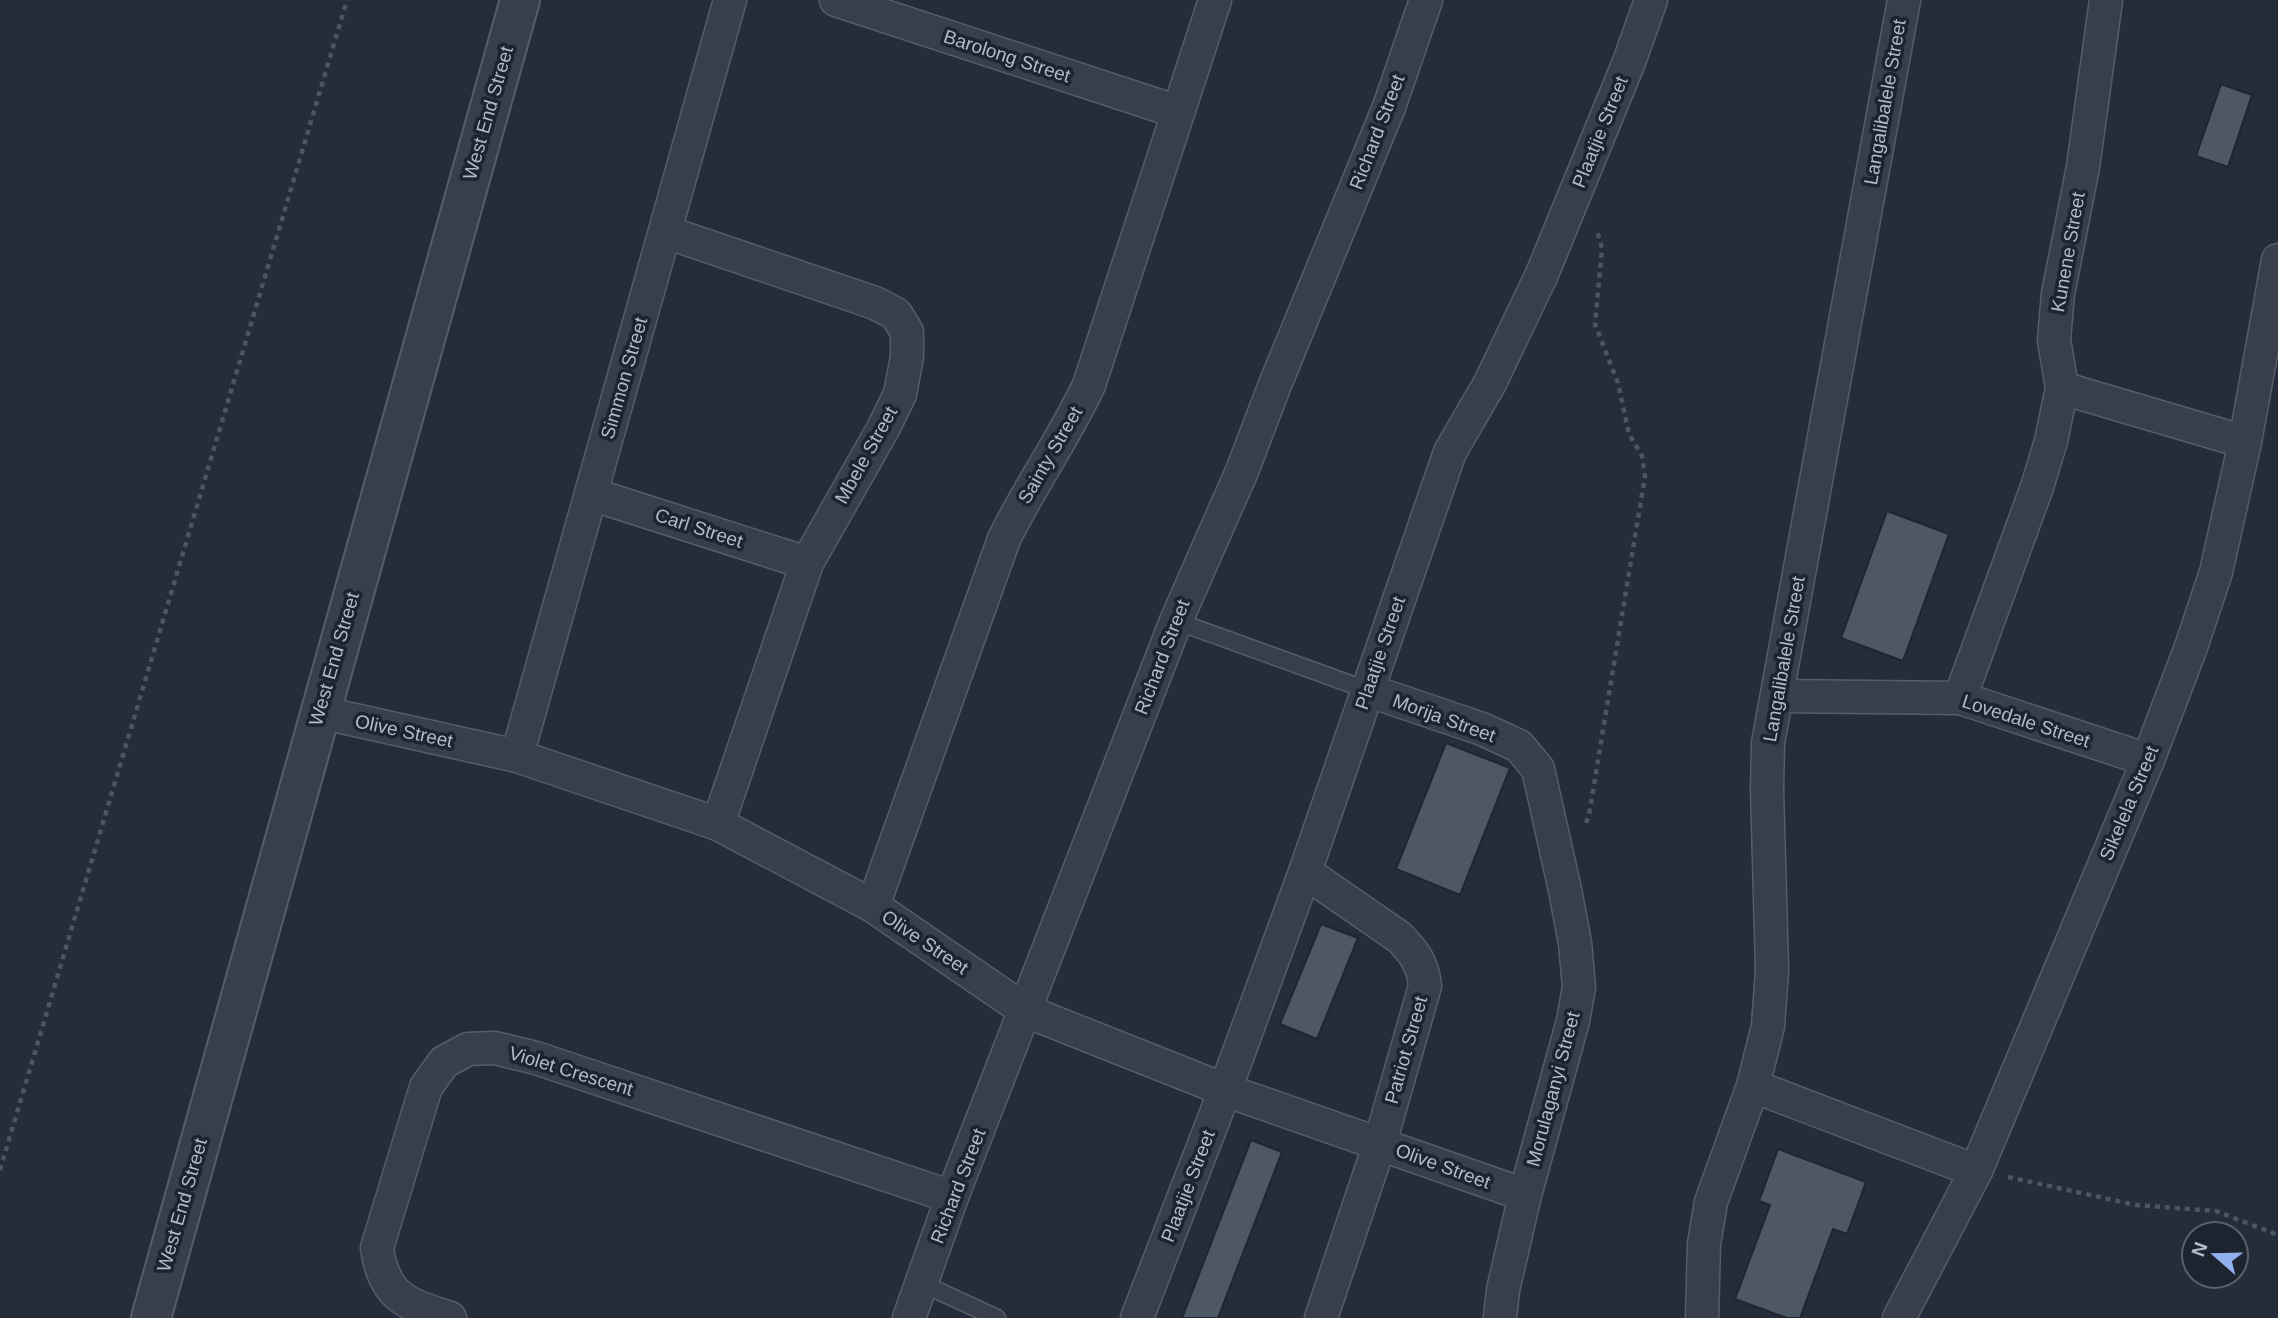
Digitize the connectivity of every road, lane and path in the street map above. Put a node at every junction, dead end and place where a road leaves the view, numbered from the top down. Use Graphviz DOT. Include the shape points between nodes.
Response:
graph roads {
  1 [pos="347,0"];
  2 [pos="520,0"];
  3 [pos="730,0"];
  4 [pos="836,0"];
  5 [pos="1214,0"];
  6 [pos="1426,0"];
  7 [pos="1651,0"];
  8 [pos="1904,0"];
  9 [pos="2106,0"];
  10 [pos="1178,112"];
  11 [pos="1574,196"];
  12 [pos="666,232"];
  13 [pos="2278,260"];
  14 [pos="2062,387"];
  15 [pos="2245,442"];
  16 [pos="591,494"];
  17 [pos="807,563"];
  18 [pos="1175,621"];
  19 [pos="1367,690"];
  20 [pos="1777,696"];
  21 [pos="1960,698"];
  22 [pos="319,712"];
  23 [pos="517,756"];
  24 [pos="2148,760"];
  25 [pos="718,824"];
  26 [pos="1558,858"];
  27 [pos="1305,872"];
  28 [pos="873,906"];
  29 [pos="1026,1011"];
  30 [pos="1753,1086"];
  31 [pos="1224,1090"];
  32 [pos="1380,1143"];
  33 [pos="0,1170"];
  34 [pos="1976,1171"];
  35 [pos="1525,1195"];
  36 [pos="952,1197"];
  37 [pos="2278,1235"];
  38 [pos="921,1283"];
  39 [pos="151,1318"];
  40 [pos="450,1318"];
  41 [pos="909,1318"];
  42 [pos="997,1318"];
  43 [pos="1137,1318"];
  44 [pos="1321,1318"];
  45 [pos="1500,1318"];
  46 [pos="1702,1318"];
  47 [pos="1899,1318"];
  1 -- 33 [label="path"];
  2 -- 22 [label="street, West End Street"];
  3 -- 12 [label="street, Simmon Street"];
  4 -- 10 [label="street, Barolong Street"];
  5 -- 10 [label="street, Sainty Street"];
  6 -- 18 [label="street, Richard Street" via="1390,107 1242,471"];
  7 -- 11 [label="street, Plaatjie Street"];
  8 -- 20 [label="street, Langalibalele Street"];
  9 -- 14 [label="street, Kunene Street" via="2083,167 2058,294 2054,340"];
  10 -- 28 [label="street, Sainty Street" via="1089,385 1004,539"];
  11 -- 19 [label="street, Plaatjie Street" via="1537,286 1450,452"];
  11 -- 26 [label="path" via="1592,211 1601,248 1595,324 1645,476 1589,815 1579,841"];
  12 -- 16 [label="street, Simmon Street"];
  12 -- 17 [label="street, Mbele Street" via="875,303 895,314 907,332 908,357 900,394"];
  13 -- 15 [label="street, Sikelela Street"];
  14 -- 15 [label="street"];
  14 -- 21 [label="street, Kunene Street" via="2037,487"];
  15 -- 24 [label="street, Sikelela Street" via="2216,572"];
  16 -- 17 [label="street, Carl Street"];
  16 -- 23 [label="street, Simmon Street"];
  17 -- 25 [label="street, Mbele Street"];
  18 -- 19 [label="lane, Morija Street"];
  18 -- 29 [label="street, Richard Street"];
  19 -- 26 [label="street, Morija Street" via="1520,746 1538,769"];
  19 -- 27 [label="street, Plaatjie Street"];
  20 -- 21 [label="street, Lovedale Street"];
  20 -- 30 [label="street, Langalibalele Street" via="1768,743 1767,788 1772,981 1768,1026"];
  21 -- 24 [label="street, Lovedale Street"];
  22 -- 23 [label="street, Olive Street"];
  22 -- 39 [label="street, West End Street"];
  23 -- 25 [label="street, Olive Street"];
  24 -- 34 [label="street, Sikelela Street"];
  25 -- 28 [label="street, Olive Street"];
  26 -- 35 [label="street, Morulaganyi Street" via="1579,987"];
  27 -- 31 [label="street, Plaatjie Street"];
  27 -- 32 [label="street, Patriot Street" via="1399,937 1424,972 1425,986"];
  28 -- 29 [label="street, Olive Street"];
  29 -- 31 [label="street, Olive Street"];
  29 -- 36 [label="street, Richard Street"];
  30 -- 34 [label="street"];
  30 -- 46 [label="street, Langalibalele Street" via="1711,1202 1704,1244"];
  31 -- 32 [label="street, Olive Street"];
  31 -- 43 [label="street, Plaatjie Street"];
  32 -- 35 [label="street, Olive Street"];
  32 -- 44 [label="street, Patriot Street"];
  34 -- 37 [label="path" via="2136,1205 2216,1211"];
  34 -- 47 [label="street, Sikelela Street"];
  35 -- 45 [label="street, Morulaganyi Street"];
  36 -- 38 [label="street, Richard Street"];
  36 -- 40 [label="street, Violet Crescent" via="537,1058 495,1048 468,1049 444,1062 426,1087 377,1248 386,1282 404,1301"];
  38 -- 41 [label="street, Richard Street"];
  38 -- 42 [label="lane"];
}
